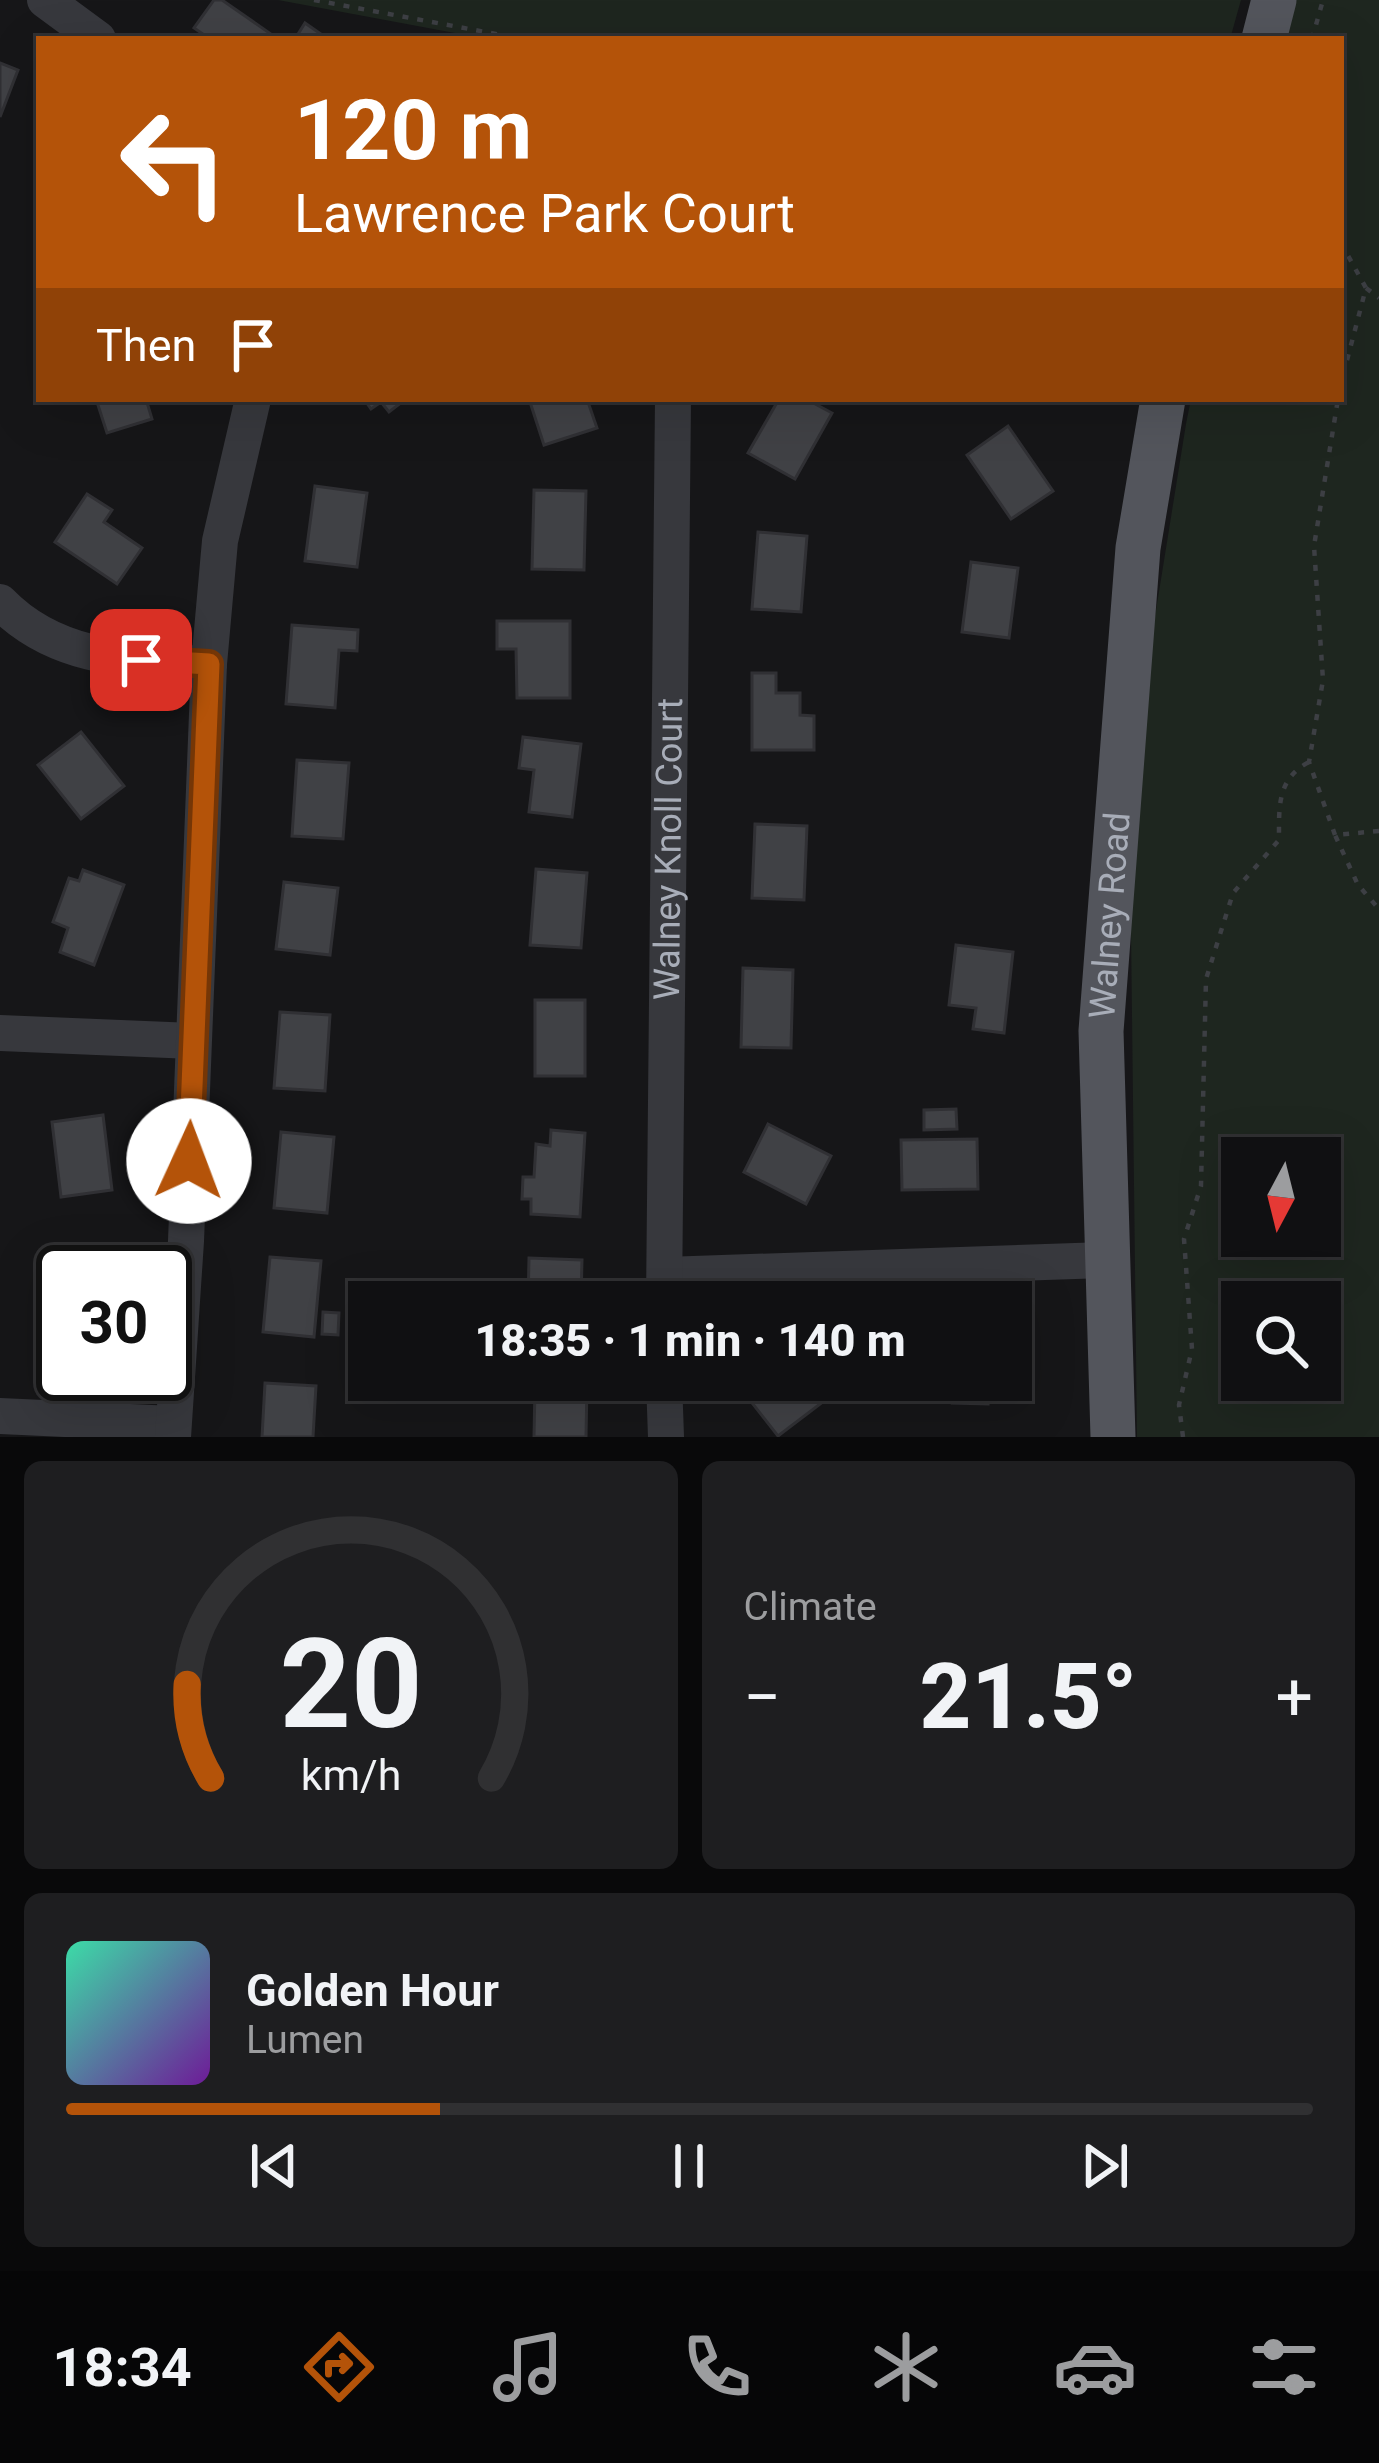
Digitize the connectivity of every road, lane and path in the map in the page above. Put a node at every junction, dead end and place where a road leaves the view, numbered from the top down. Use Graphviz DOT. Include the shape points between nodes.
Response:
graph roads {
  1 [pos="45,0"];
  2 [pos="314,0"];
  3 [pos="1274,0"];
  4 [pos="1323,0"];
  5 [pos="94,36"];
  6 [pos="507,36"];
  7 [pos="1265,36"];
  8 [pos="1313,36"];
  9 [pos="1344,248"];
  10 [pos="1366,287"];
  11 [pos="1379,298"];
  12 [pos="1344,371"];
  13 [pos="252,402"];
  14 [pos="673,402"];
  15 [pos="1162,402"];
  16 [pos="1337,402"];
  17 [pos="0,602"];
  18 [pos="209,664"];
  19 [pos="1309,762"];
  20 [pos="1379,830"];
  21 [pos="1334,835"];
  22 [pos="1379,909"];
  23 [pos="0,1033"];
  24 [pos="193,1041"];
  25 [pos="1105,1260"];
  26 [pos="664,1281"];
  27 [pos="786,1281"];
  28 [pos="665,1401"];
  29 [pos="0,1416"];
  30 [pos="173,1430"];
  31 [pos="666,1437"];
  32 [pos="1113,1437"];
  33 [pos="1183,1437"];
  1 -- 5 [label="street"];
  2 -- 6 [label="path"];
  3 -- 7 [label="main road"];
  4 -- 8 [label="path"];
  9 -- 10 [label="path"];
  10 -- 11 [label="path"];
  10 -- 12 [label="path"];
  13 -- 18 [label="street" via="220,542"];
  14 -- 26 [label="street, Walney Knoll Court"];
  15 -- 25 [label="main road, Walney Road" via="1138,548 1101,1031"];
  16 -- 19 [label="path" via="1313,546 1323,680"];
  17 -- 18 [label="street" via="42,635 86,653"];
  18 -- 24 [label="street"];
  19 -- 21 [label="path"];
  19 -- 33 [label="path" via="1290,772 1279,800 1279,840 1233,892 1206,979 1201,1186 1184,1238 1192,1349 1179,1405"];
  20 -- 21 [label="path"];
  21 -- 22 [label="path"];
  23 -- 24 [label="street"];
  24 -- 30 [label="street"];
  25 -- 27 [label="street"];
  25 -- 32 [label="main road, Walney Road"];
  28 -- 31 [label="street"];
  29 -- 30 [label="street"];
}
